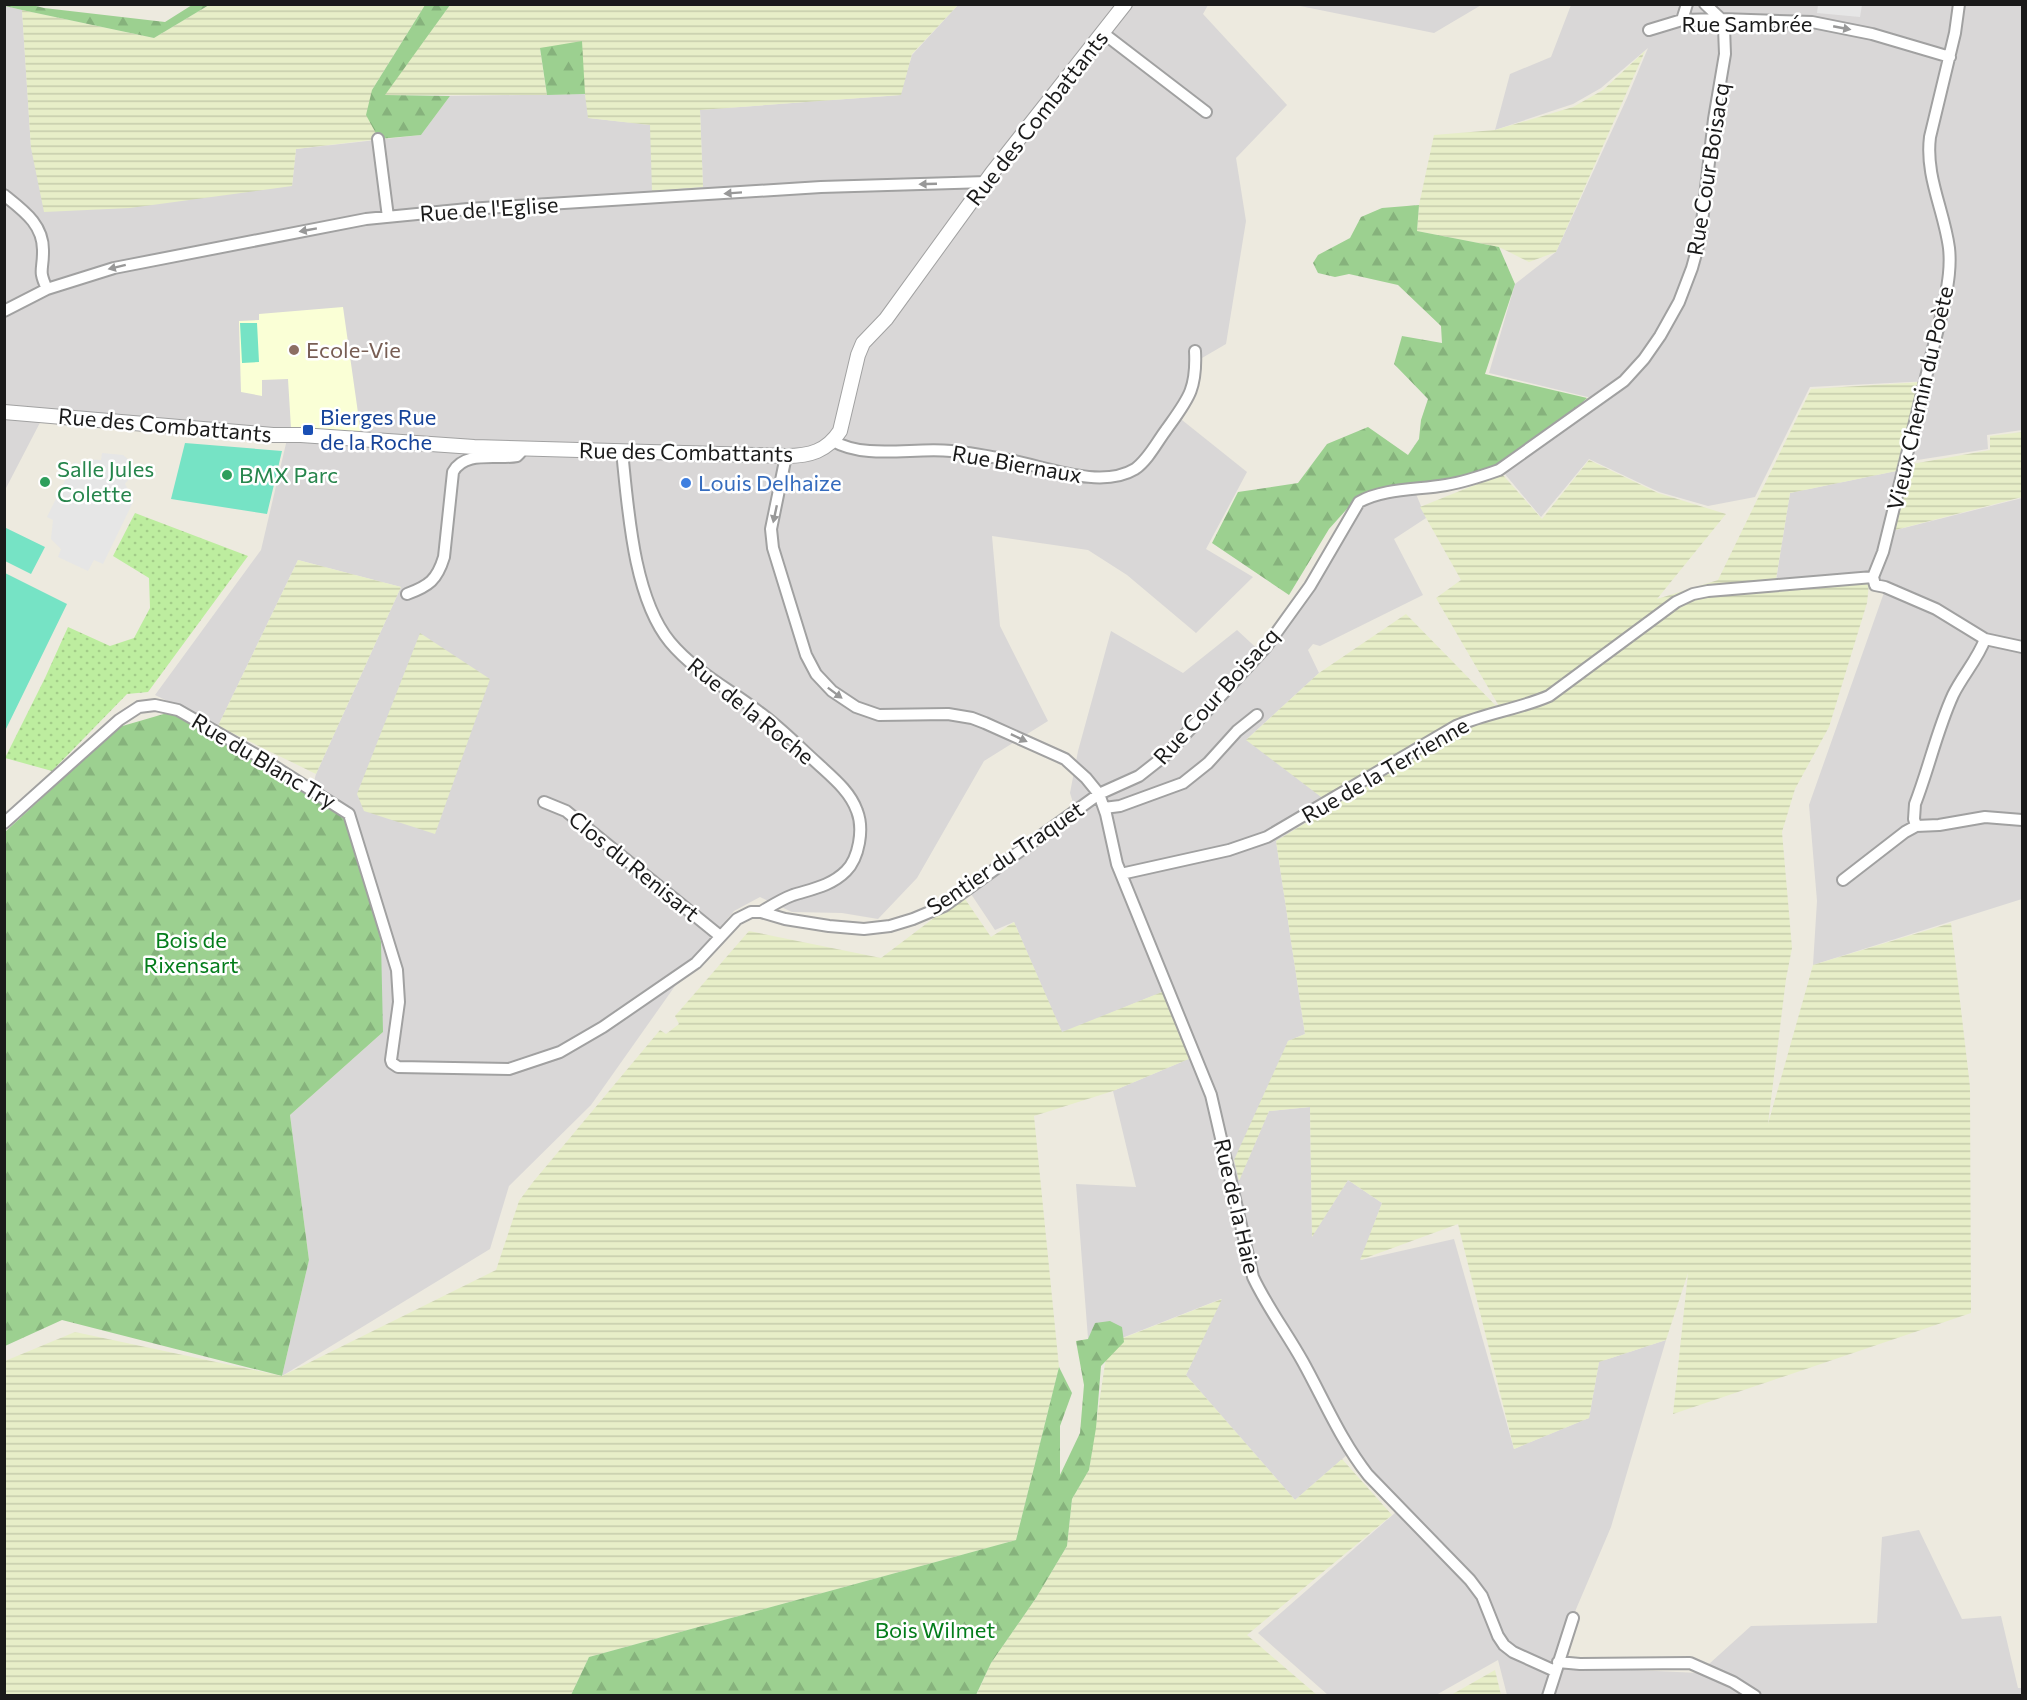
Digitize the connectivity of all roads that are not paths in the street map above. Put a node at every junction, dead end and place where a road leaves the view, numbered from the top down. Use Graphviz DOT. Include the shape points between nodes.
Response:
graph roads {
  1 [pos="1125,4"];
  2 [pos="1687,4"];
  3 [pos="1706,4"];
  4 [pos="1959,4"];
  5 [pos="1722,19"];
  6 [pos="1682,20"];
  7 [pos="1649,30"];
  8 [pos="1103,33"];
  9 [pos="1950,57"];
  10 [pos="1206,112"];
  11 [pos="378,139"];
  12 [pos="987,182"];
  13 [pos="4,195"];
  14 [pos="388,217"];
  15 [pos="47,290"];
  16 [pos="4,311"];
  17 [pos="1195,351"];
  18 [pos="4,412"];
  19 [pos="833,441"];
  20 [pos="521,448"];
  21 [pos="622,451"];
  22 [pos="786,456"];
  23 [pos="1873,578"];
  24 [pos="407,594"];
  25 [pos="1985,639"];
  26 [pos="2022,647"];
  27 [pos="1257,715"];
  28 [pos="1099,794"];
  29 [pos="544,802"];
  30 [pos="1104,808"];
  31 [pos="2022,820"];
  32 [pos="4,823"];
  33 [pos="1916,826"];
  34 [pos="1121,874"];
  35 [pos="1843,880"];
  36 [pos="761,912"];
  37 [pos="720,936"];
  38 [pos="1573,1618"];
  39 [pos="1557,1666"];
  40 [pos="1548,1695"];
  41 [pos="1755,1695"];
  1 -- 8 [label="street, Rue des Combattants"];
  2 -- 6 [label="street"];
  3 -- 5 [label="street"];
  4 -- 9 [label="street, Vieux Chemin du Poète"];
  5 -- 6 [label="street, Rue Sambrée"];
  5 -- 9 [label="street, Rue Sambrée, one-way" via="1812,22 1872,34"];
  5 -- 28 [label="street, Rue Cour Boisacq" via="1725,54 1700,239 1679,302 1644,359 1624,381 1499,470 1448,485 1371,496 1359,502 1310,586 1250,667 1156,765"];
  6 -- 7 [label="street, Rue Sambrée"];
  8 -- 10 [label="street"];
  8 -- 12 [label="street, Rue des Combattants"];
  9 -- 23 [label="street, Vieux Chemin du Poète" via="1928,151 1948,242 1949,276 1928,375 1881,561"];
  11 -- 14 [label="street"];
  12 -- 14 [label="street, Rue de l'Eglise, one-way" via="821,187"];
  12 -- 19 [label="street, Rue des Combattants" via="893,310 863,343 840,430"];
  13 -- 15 [label="street" via="32,219 40,232 44,250 40,273"];
  14 -- 15 [label="street, Rue de l'Eglise, one-way" via="114,268"];
  15 -- 16 [label="street, Rue de l'Eglise"];
  17 -- 19 [label="street, Rue Biernaux" via="1192,392 1140,465 1127,472 1093,477 967,453 849,449"];
  18 -- 20 [label="street, Rue des Combattants" via="273,435"];
  19 -- 22 [label="street, Rue des Combattants" via="808,455"];
  20 -- 21 [label="street, Rue des Combattants"];
  20 -- 24 [label="street" via="517,456 471,459 456,465 440,569 425,587"];
  21 -- 22 [label="street, Rue des Combattants"];
  21 -- 36 [label="street, Rue de la Roche" via="638,567 656,622 689,661 761,713 843,787 858,811 859,842 847,870 833,881"];
  22 -- 28 [label="street, one-way" via="771,530 773,548 806,655 823,683 847,702 869,712 889,716 948,714 985,723 1065,759"];
  23 -- 25 [label="street" via="1875,585 1936,609"];
  23 -- 34 [label="street, Rue de la Terrienne" via="1693,594 1676,602 1549,696 1456,726 1281,830 1229,850"];
  25 -- 26 [label="street"];
  25 -- 33 [label="street" via="1946,715 1915,804"];
  27 -- 30 [label="street" via="1183,783"];
  28 -- 30 [label="street, Rue de la Haie"];
  28 -- 36 [label="street, Sentier du Traquet" via="944,906 913,919 864,929 829,927"];
  29 -- 37 [label="street, Clos du Renisart" via="566,811"];
  30 -- 34 [label="street, Rue de la Haie"];
  31 -- 33 [label="street" via="1984,817"];
  32 -- 37 [label="street, Rue du Blanc Try" via="107,730 146,705 178,710 253,753 349,814 397,970 399,1002 391,1060 398,1067 497,1070 545,1058 603,1027 684,971 704,956"];
  33 -- 35 [label="street"];
  34 -- 39 [label="street, Rue de la Haie" via="1211,1095 1252,1277 1259,1291 1368,1475 1470,1580 1482,1596 1504,1645 1513,1652"];
  36 -- 37 [label="street" via="751,912 737,920"];
  38 -- 39 [label="street"];
  39 -- 40 [label="street"];
  39 -- 41 [label="street" via="1690,1663"];
}
